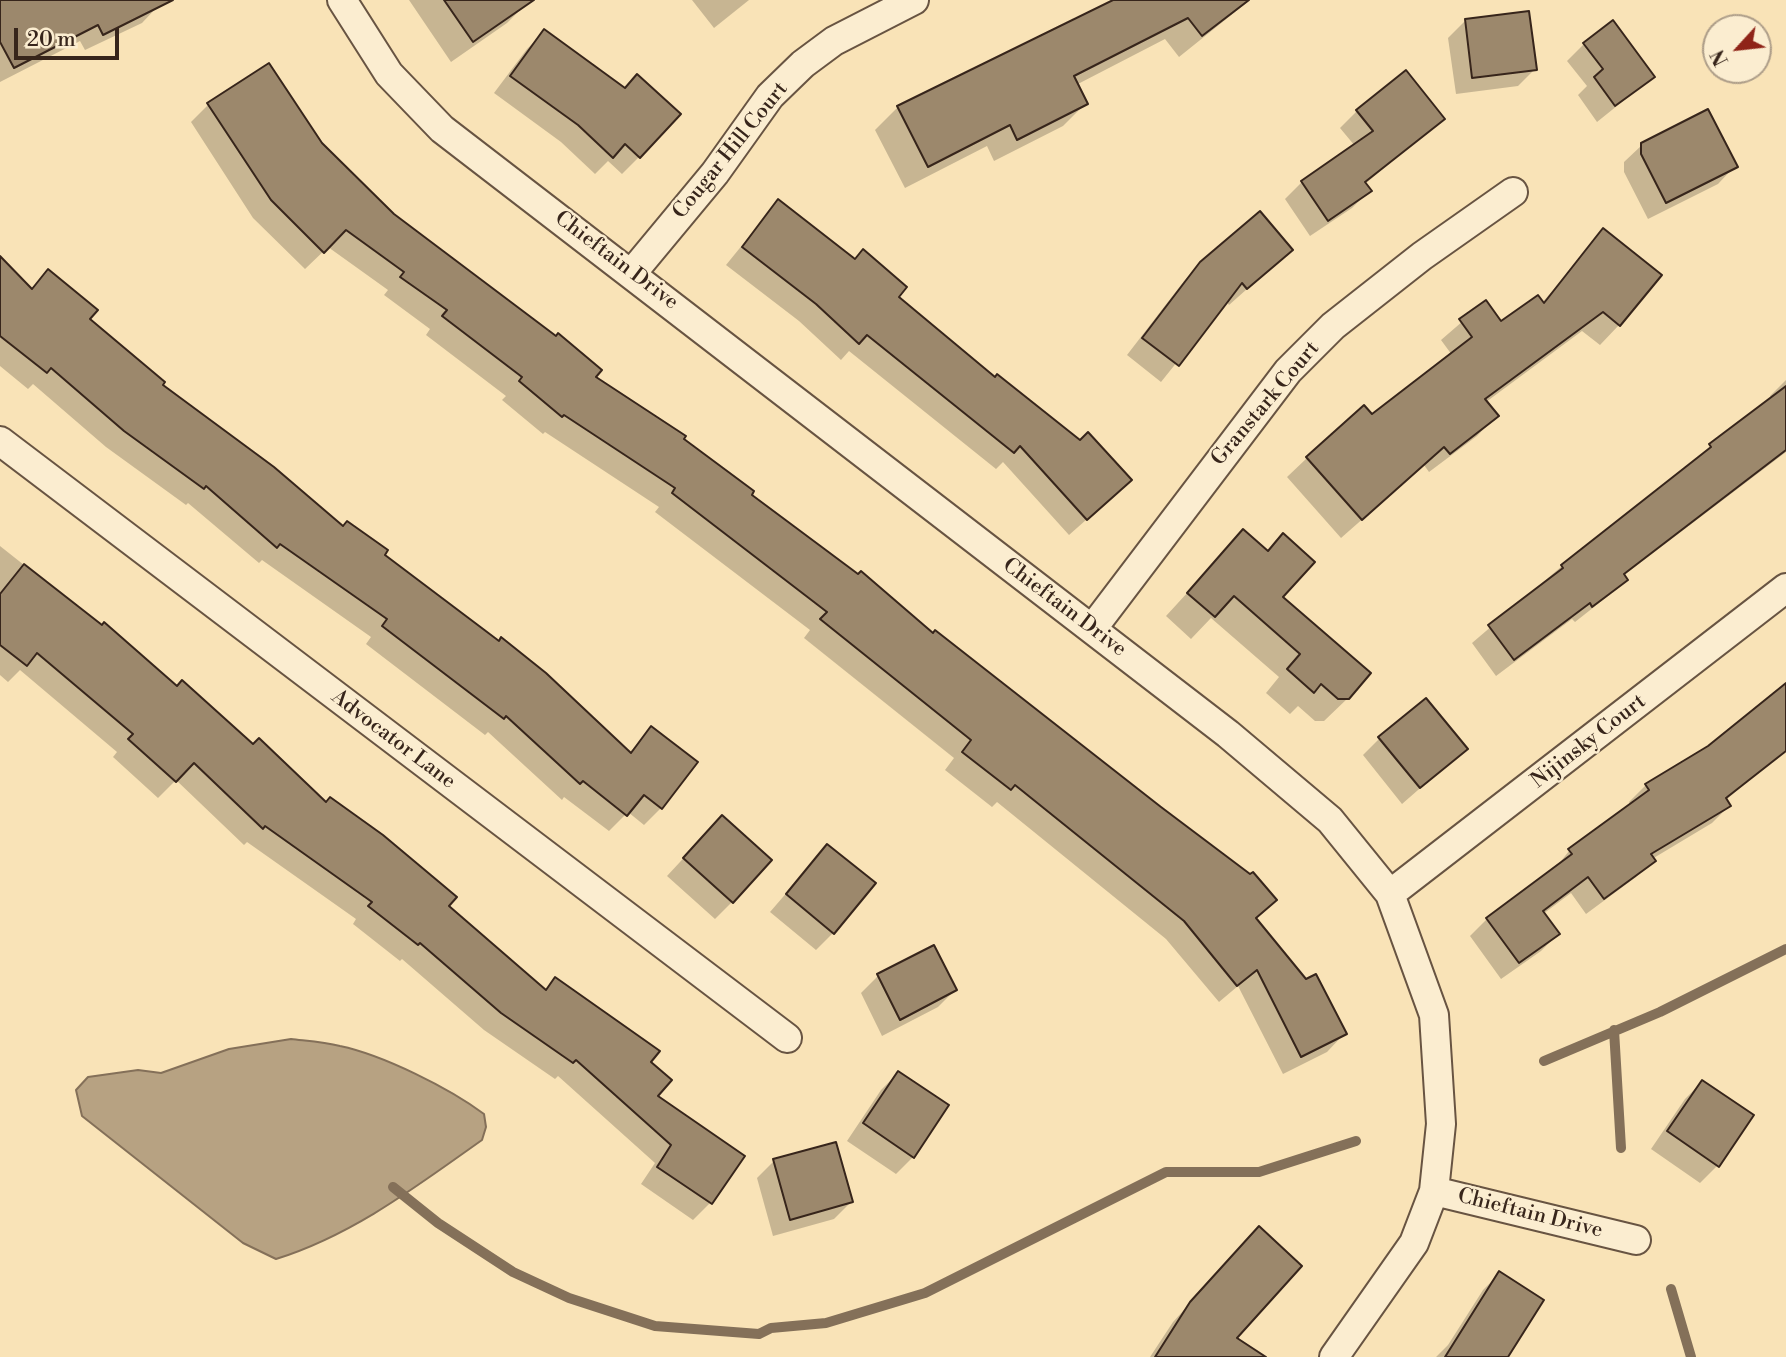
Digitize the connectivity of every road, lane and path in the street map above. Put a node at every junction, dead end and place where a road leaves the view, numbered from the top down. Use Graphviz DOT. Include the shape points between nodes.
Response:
graph roads {
  1 [pos="342,0"];
  2 [pos="914,0"];
  3 [pos="1513,192"];
  4 [pos="632,273"];
  5 [pos="0,441"];
  6 [pos="1786,588"];
  7 [pos="1092,629"];
  8 [pos="1390,894"];
  9 [pos="787,1038"];
  10 [pos="1434,1191"];
  11 [pos="1636,1240"];
  12 [pos="1334,1357"];
  1 -- 4 [label="street, Chieftain Drive" via="389,75 442,129"];
  2 -- 4 [label="street, Cougar Hill Court" via="834,41 803,64 770,96 715,173"];
  3 -- 7 [label="street, Granstark Court" via="1333,326 1288,371"];
  4 -- 7 [label="street, Chieftain Drive"];
  5 -- 9 [label="street, Advocator Lane"];
  6 -- 8 [label="street, Nijinsky Court"];
  7 -- 8 [label="street, Chieftain Drive" via="1330,820"];
  8 -- 10 [label="street, Chieftain Drive" via="1434,1015 1441,1124"];
  10 -- 11 [label="street, Chieftain Drive"];
  10 -- 12 [label="street" via="1414,1243"];
}
